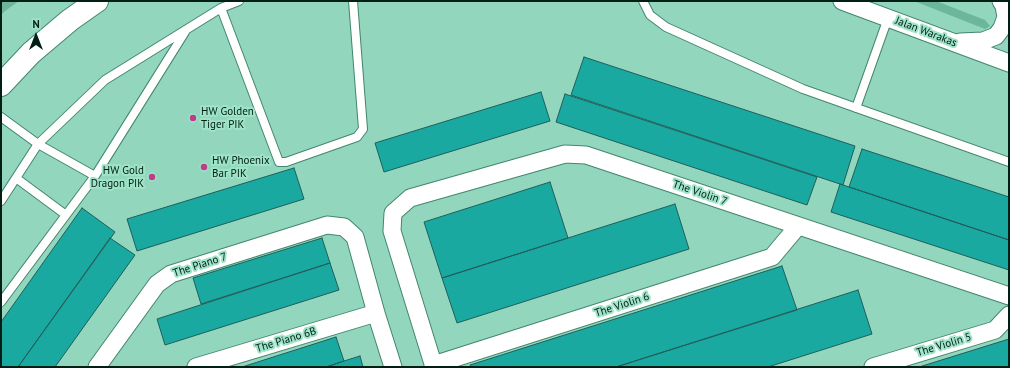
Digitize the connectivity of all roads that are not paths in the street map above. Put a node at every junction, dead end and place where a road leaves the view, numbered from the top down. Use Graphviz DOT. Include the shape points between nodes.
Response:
graph roads {
  1 [pos="98,1"];
  2 [pos="239,1"];
  3 [pos="354,1"];
  4 [pos="643,1"];
  5 [pos="842,1"];
  6 [pos="1001,1"];
  7 [pos="221,8"];
  8 [pos="888,18"];
  9 [pos="187,30"];
  10 [pos="954,42"];
  11 [pos="1009,63"];
  12 [pos="1,85"];
  13 [pos="856,108"];
  14 [pos="1,117"];
  15 [pos="38,144"];
  16 [pos="1009,162"];
  17 [pos="95,176"];
  18 [pos="16,178"];
  19 [pos="1,201"];
  20 [pos="67,214"];
  21 [pos="798,226"];
  22 [pos="1009,296"];
  23 [pos="1,302"];
  24 [pos="376,313"];
  25 [pos="1009,315"];
  26 [pos="433,366"];
  27 [pos="97,367"];
  28 [pos="196,367"];
  29 [pos="393,367"];
  30 [pos="873,367"];
  1 -- 12 [label="main road" via="70,20 31,53"];
  2 -- 7 [label="lane"];
  3 -- 7 [label="lane" via="363,129 357,137 286,162 279,162"];
  4 -- 13 [label="lane" via="650,15 666,27 804,89"];
  5 -- 8 [label="street, Jalan Warakas"];
  6 -- 10 [label="street" via="1006,17 996,36 983,41"];
  7 -- 9 [label="lane"];
  8 -- 10 [label="street, Jalan Warakas"];
  8 -- 13 [label="lane"];
  9 -- 15 [label="lane" via="105,80"];
  9 -- 17 [label="lane"];
  10 -- 11 [label="street, Jalan Warakas"];
  13 -- 16 [label="lane"];
  14 -- 15 [label="lane"];
  15 -- 17 [label="lane"];
  15 -- 18 [label="lane"];
  17 -- 20 [label="lane"];
  18 -- 19 [label="lane"];
  18 -- 20 [label="lane"];
  20 -- 23 [label="lane"];
  21 -- 22 [label="street, The Violin 7"];
  21 -- 26 [label="street, The Violin 6" via="772,257"];
  21 -- 26 [label="street, The Violin 7" via="586,155 565,154 410,198 394,213 392,231"];
  24 -- 27 [label="street, The Piano 7" via="355,237 344,227 327,225 171,274 157,284"];
  24 -- 28 [label="street, The Piano 6B"];
  24 -- 29 [label="street"];
  25 -- 30 [label="street, The Violin 5" via="995,330"];
}
